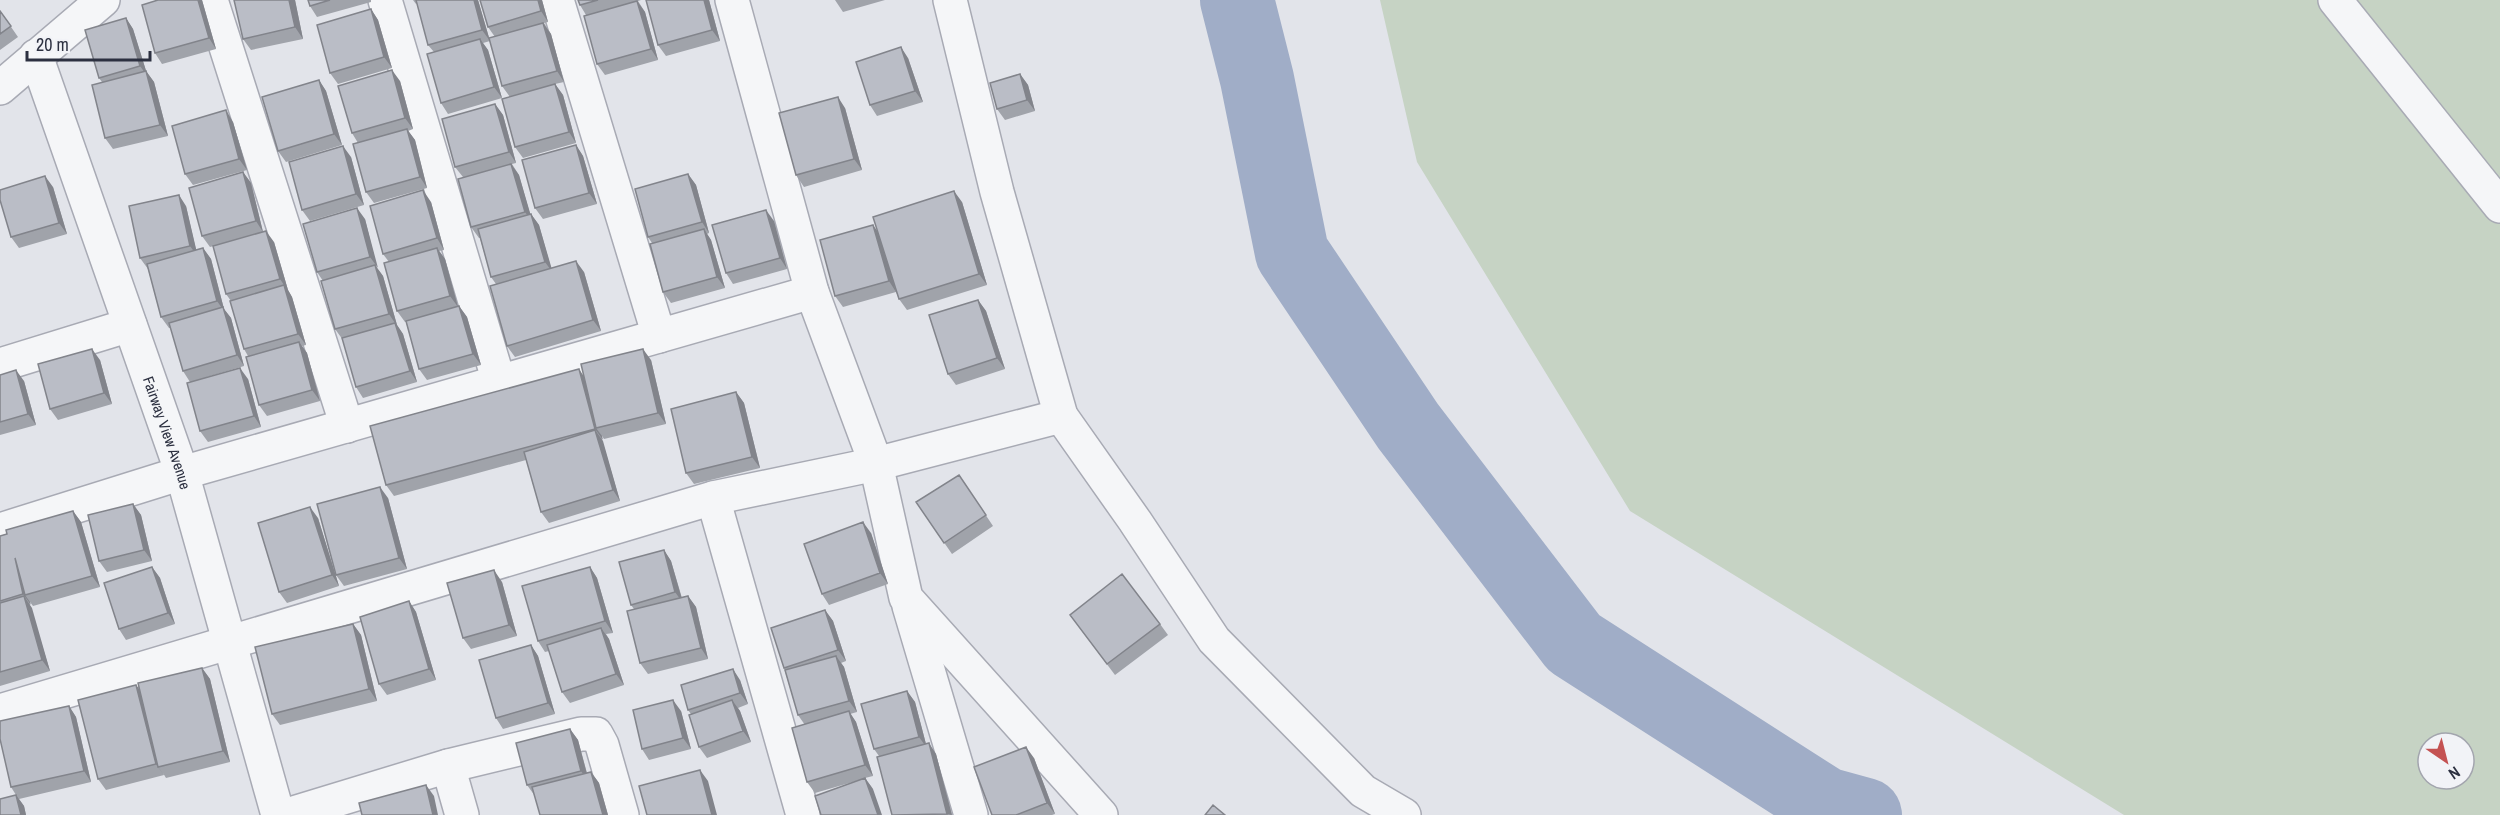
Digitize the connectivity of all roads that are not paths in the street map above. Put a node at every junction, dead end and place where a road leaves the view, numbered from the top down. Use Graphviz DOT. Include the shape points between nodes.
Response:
graph roads {
  1 [pos="104,0"];
  2 [pos="211,0"];
  3 [pos="385,0"];
  4 [pos="557,0"];
  5 [pos="732,0"];
  6 [pos="950,0"];
  7 [pos="2335,0"];
  8 [pos="36,56"];
  9 [pos="0,88"];
  10 [pos="2500,206"];
  11 [pos="812,291"];
  12 [pos="130,325"];
  13 [pos="659,336"];
  14 [pos="0,365"];
  15 [pos="499,382"];
  16 [pos="1061,416"];
  17 [pos="347,426"];
  18 [pos="876,464"];
  19 [pos="182,473"];
  20 [pos="713,498"];
  21 [pos="0,530"];
  22 [pos="906,598"];
  23 [pos="229,642"];
  24 [pos="0,711"];
  25 [pos="448,766"];
  26 [pos="278,815"];
  27 [pos="287,815"];
  28 [pos="462,815"];
  29 [pos="622,815"];
  30 [pos="803,815"];
  31 [pos="970,815"];
  32 [pos="1101,815"];
  33 [pos="1404,815"];
  1 -- 8 [label="street"];
  2 -- 17 [label="street"];
  3 -- 15 [label="street"];
  4 -- 13 [label="street"];
  5 -- 11 [label="street"];
  6 -- 16 [label="street" via="997,192"];
  7 -- 10 [label="street"];
  8 -- 9 [label="street"];
  8 -- 12 [label="street, Fairway View Avenue"];
  11 -- 13 [label="street"];
  11 -- 18 [label="street"];
  12 -- 14 [label="street"];
  12 -- 19 [label="street, Fairway View Avenue"];
  13 -- 15 [label="street"];
  15 -- 17 [label="street"];
  16 -- 18 [label="street"];
  16 -- 33 [label="street" via="1214,640 1363,791"];
  17 -- 19 [label="street"];
  18 -- 20 [label="street"];
  18 -- 22 [label="street"];
  19 -- 21 [label="street"];
  19 -- 23 [label="street, Fairway View Avenue"];
  20 -- 23 [label="street"];
  20 -- 30 [label="street"];
  22 -- 31 [label="street"];
  22 -- 32 [label="street"];
  23 -- 24 [label="street"];
  23 -- 26 [label="street, Fairway View Avenue"];
  25 -- 27 [label="street"];
  25 -- 28 [label="street"];
  25 -- 29 [label="street" via="581,734 596,734"];
}
